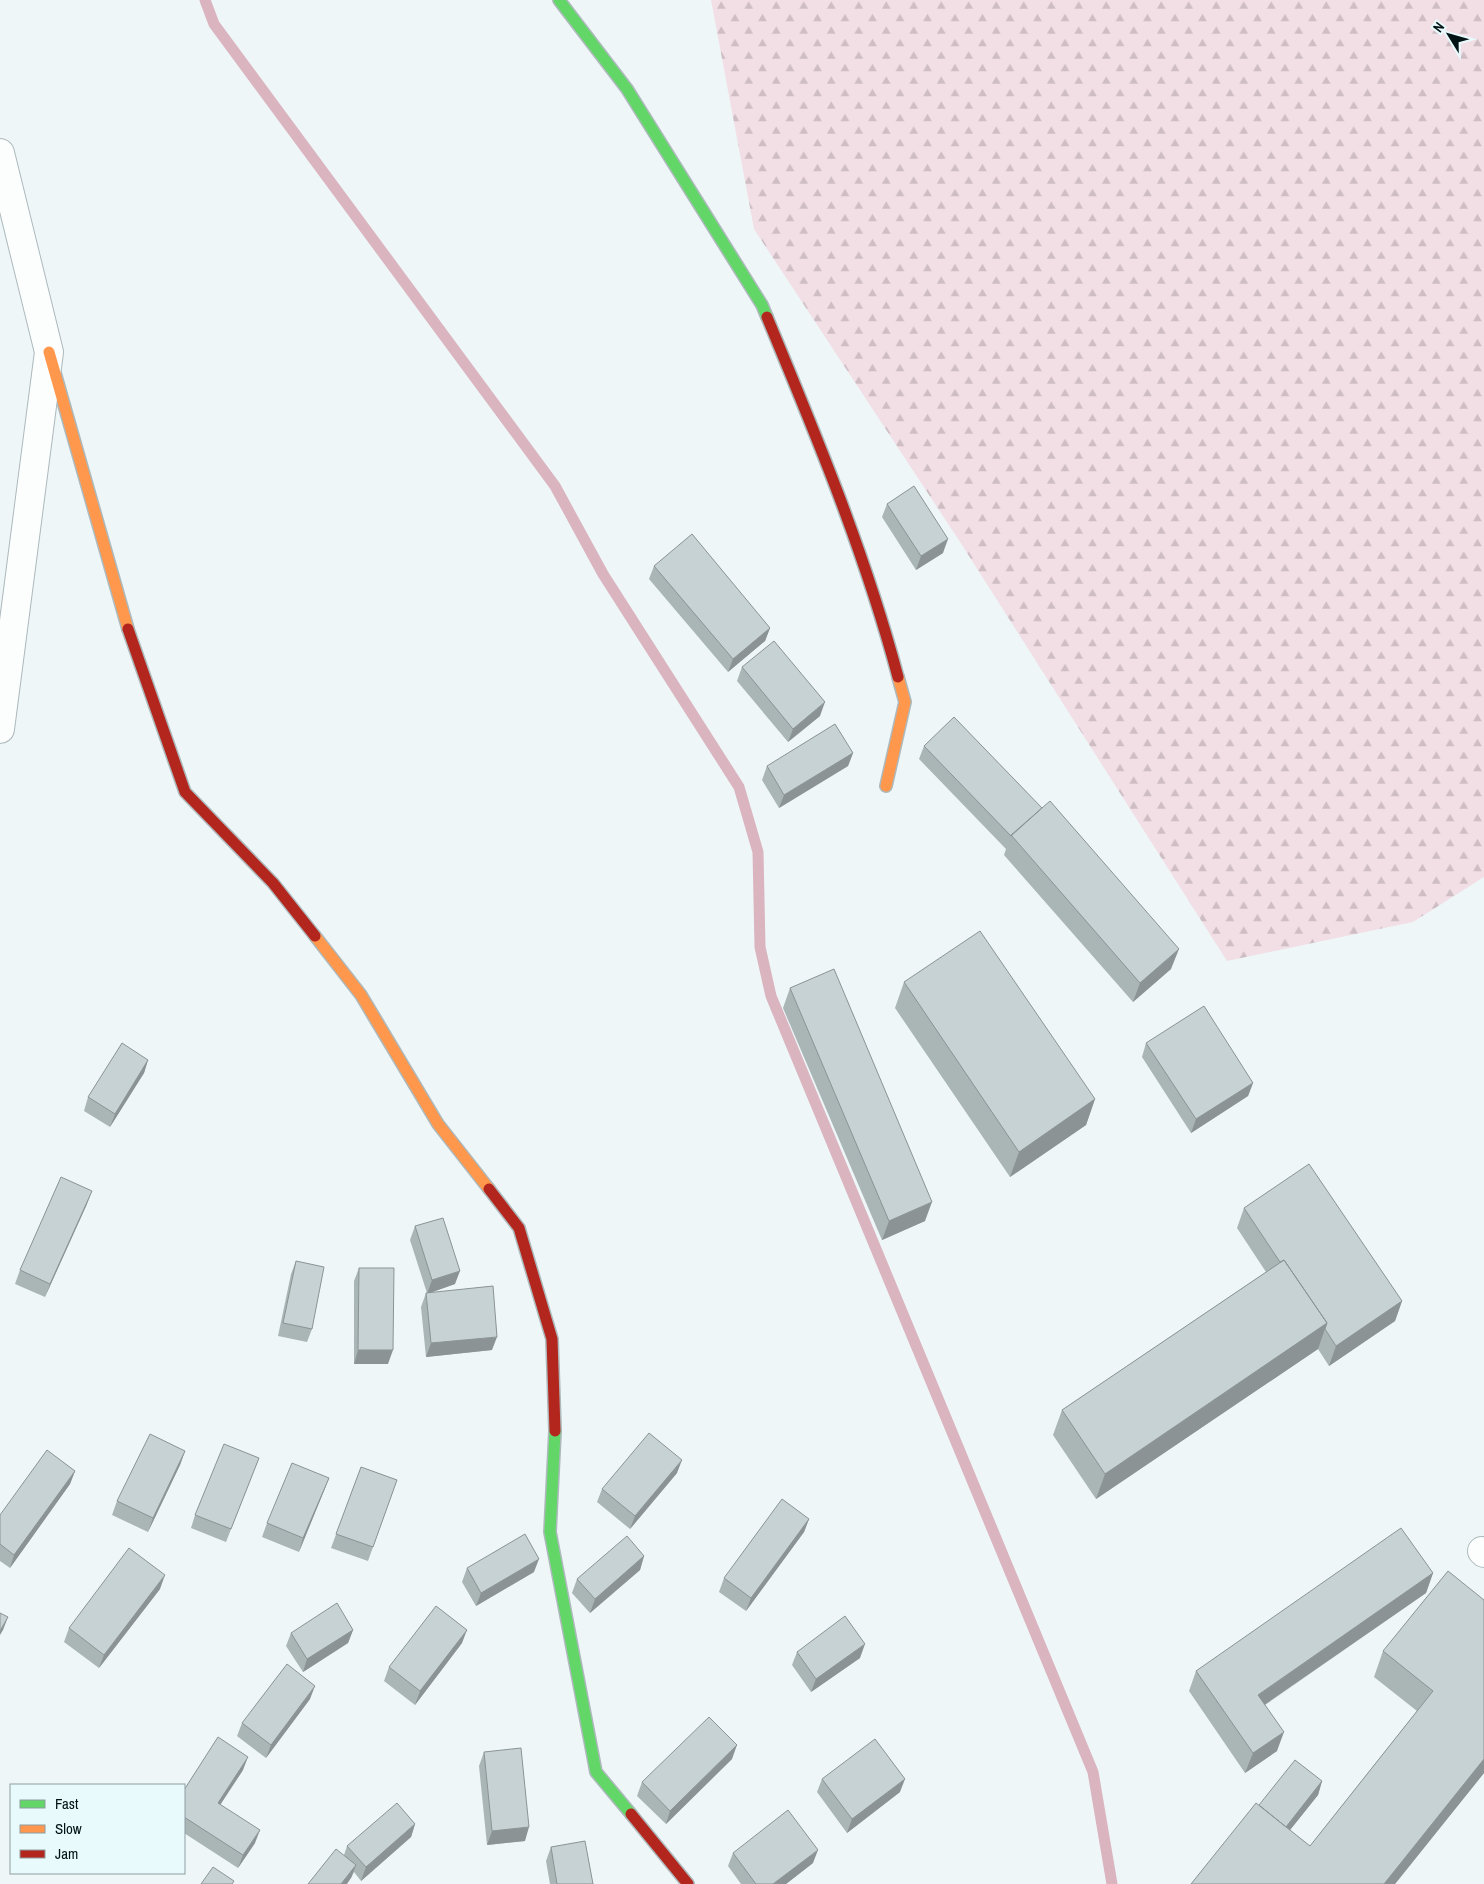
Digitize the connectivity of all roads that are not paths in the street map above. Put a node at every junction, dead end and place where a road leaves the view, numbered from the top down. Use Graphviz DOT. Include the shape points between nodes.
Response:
graph roads {
  1 [pos="559,0"];
  2 [pos="0,153"];
  3 [pos="49,352"];
  4 [pos="0,729"];
  5 [pos="886,786"];
  6 [pos="688,1884"];
  1 -- 5 [label="street" via="628,89 762,305 837,487 882,617 905,702"];
  2 -- 3 [label="street"];
  3 -- 4 [label="street"];
  3 -- 6 [label="street" via="127,625 185,792 273,884 361,995 438,1124 519,1228 552,1339 555,1445 550,1532 596,1772"];
}
